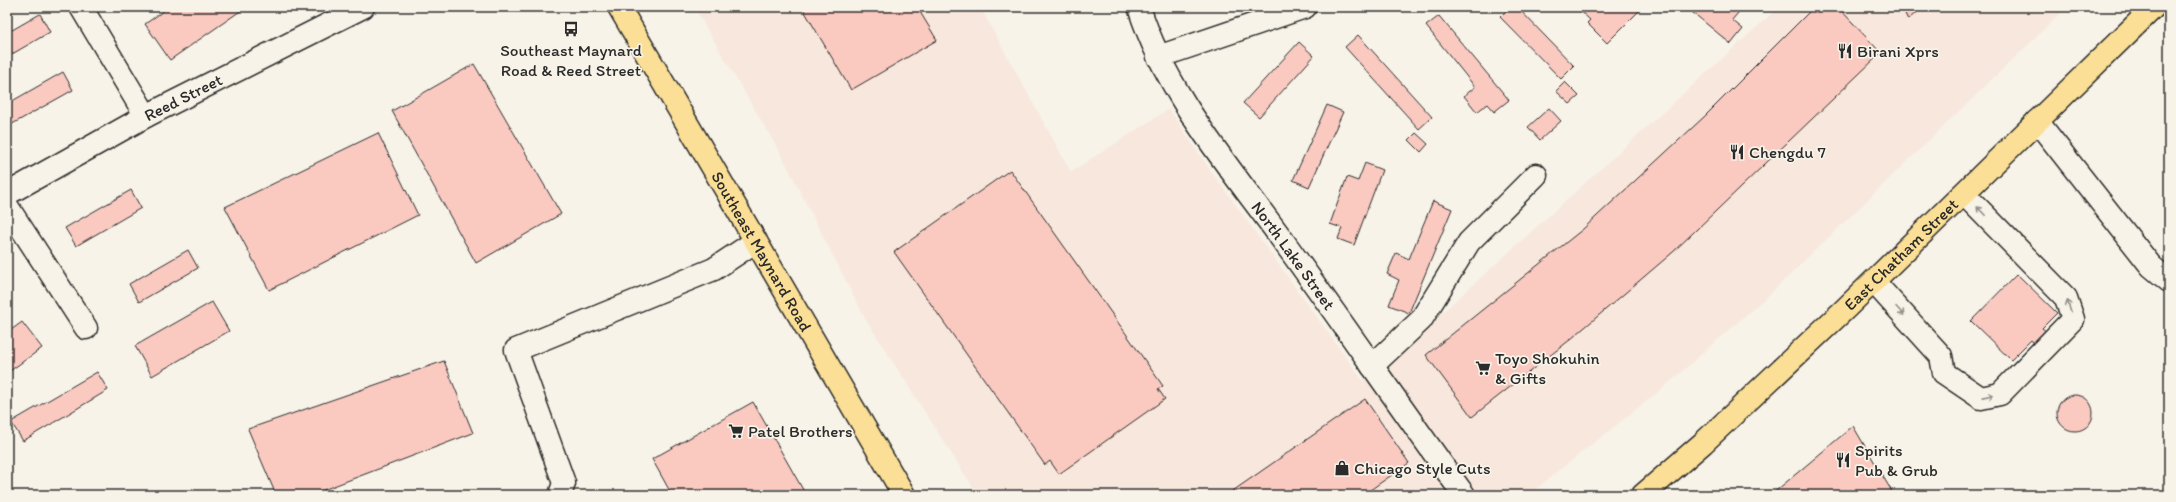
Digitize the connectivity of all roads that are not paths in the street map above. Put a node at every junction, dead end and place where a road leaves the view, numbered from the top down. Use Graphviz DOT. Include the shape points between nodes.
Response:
graph roads {
  1 [pos="81,7"];
  2 [pos="363,7"];
  3 [pos="619,7"];
  4 [pos="1138,7"];
  5 [pos="1305,7"];
  6 [pos="2154,7"];
  7 [pos="1158,57"];
  8 [pos="146,116"];
  9 [pos="2037,121"];
  10 [pos="1536,174"];
  11 [pos="7,194"];
  12 [pos="1964,194"];
  13 [pos="7,206"];
  14 [pos="756,241"];
  15 [pos="1874,282"];
  16 [pos="2169,282"];
  17 [pos="86,328"];
  18 [pos="1372,366"];
  19 [pos="560,495"];
  20 [pos="904,495"];
  21 [pos="1464,495"];
  22 [pos="1643,495"];
  1 -- 8 [label="street"];
  2 -- 8 [label="street, Reed Street"];
  3 -- 14 [label="main road, Southeast Maynard Road"];
  4 -- 7 [label="street, North Lake Street"];
  5 -- 7 [label="street"];
  6 -- 9 [label="main road, East Chatham Street"];
  7 -- 18 [label="street, North Lake Street" via="1182,101"];
  8 -- 11 [label="street, Reed Street"];
  9 -- 12 [label="main road, East Chatham Street"];
  9 -- 16 [label="street" via="2151,266"];
  10 -- 18 [label="street" via="1469,242 1421,320"];
  12 -- 15 [label="main road, East Chatham Street"];
  15 -- 12 [label="street, one-way" via="1941,356 1944,373 1981,398 2000,394 2073,319 2066,298"];
  13 -- 17 [label="street"];
  14 -- 19 [label="street" via="714,269 516,350 564,483"];
  14 -- 20 [label="main road, Southeast Maynard Road"];
  15 -- 22 [label="main road, East Chatham Street" via="1703,443"];
  18 -- 21 [label="street, North Lake Street"];
}
